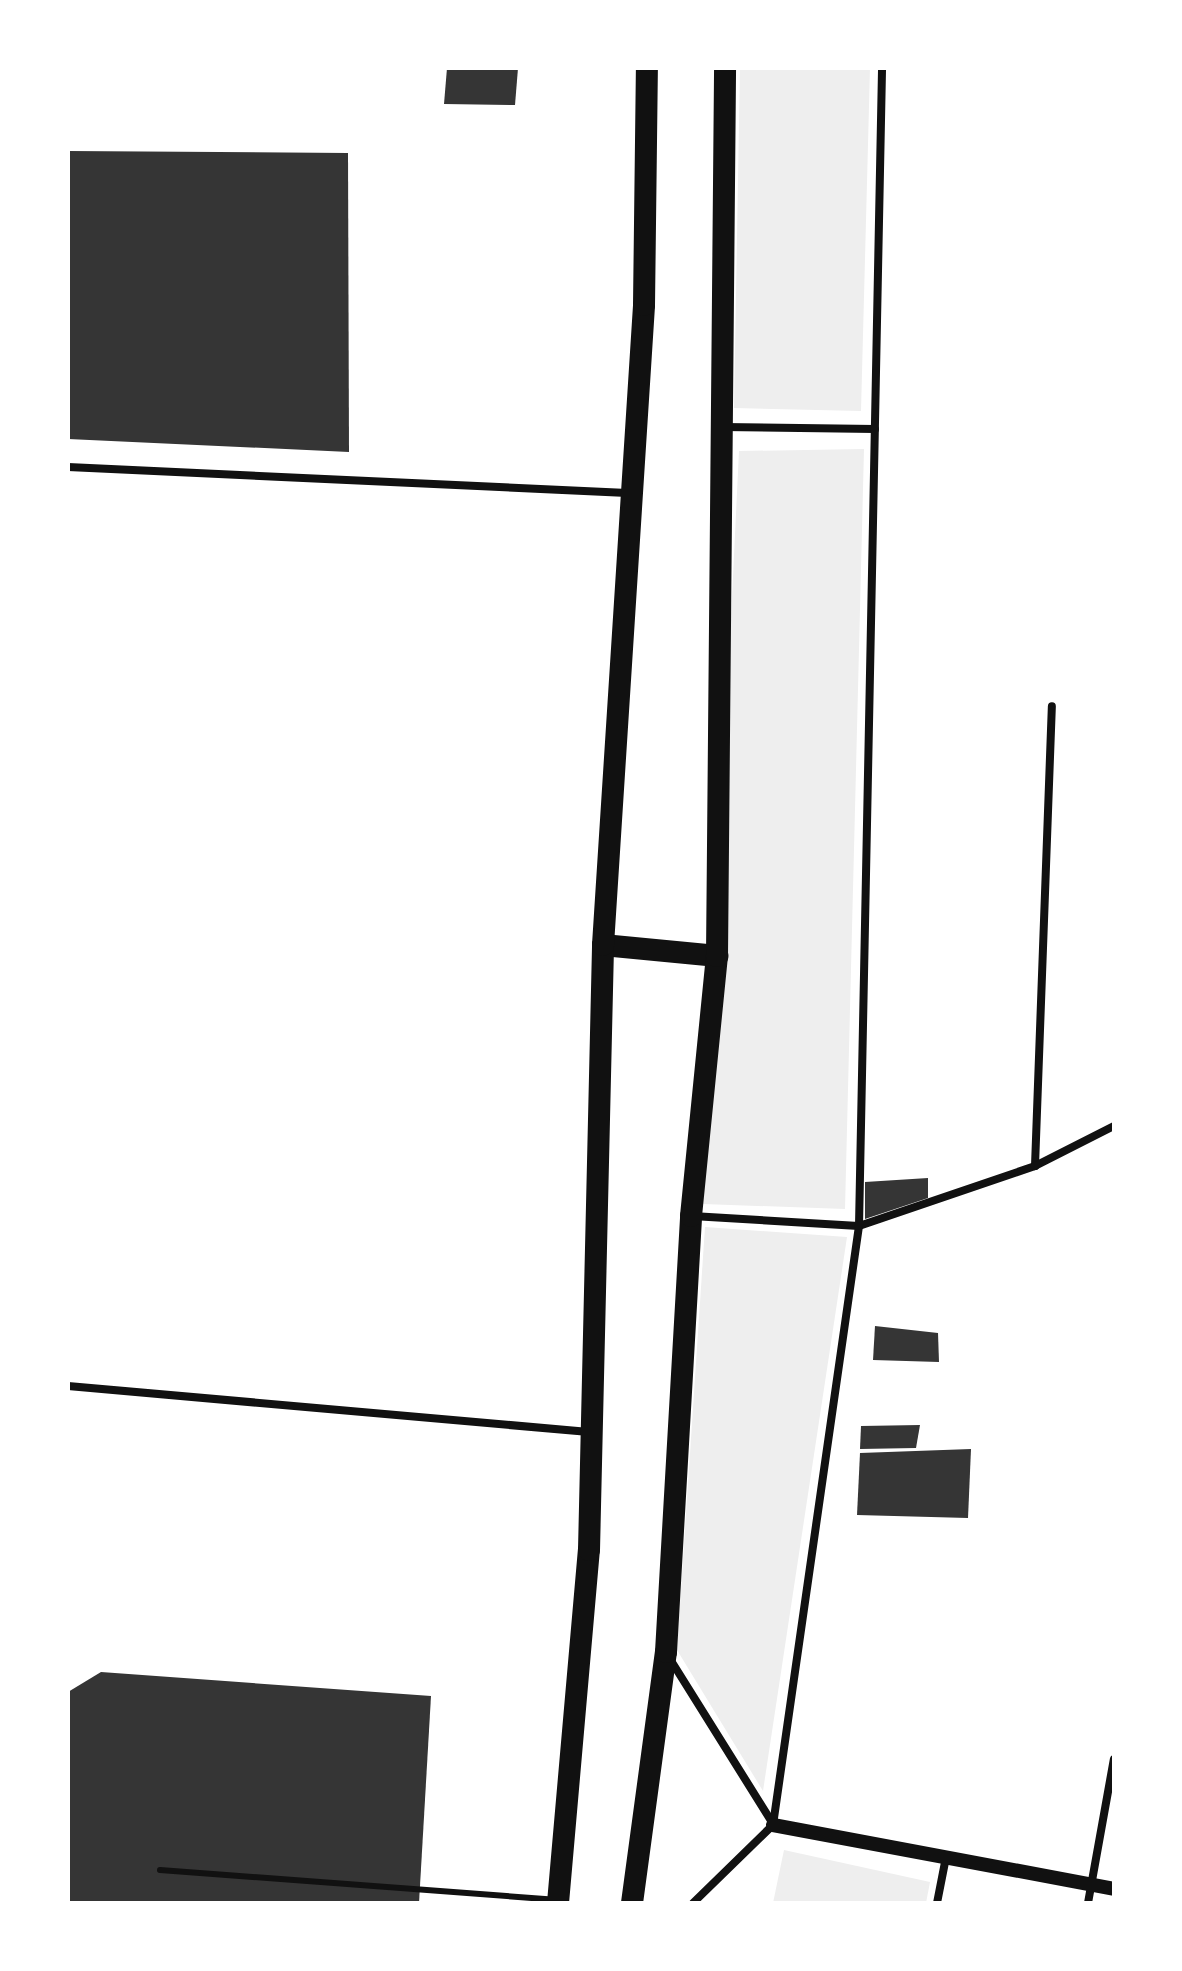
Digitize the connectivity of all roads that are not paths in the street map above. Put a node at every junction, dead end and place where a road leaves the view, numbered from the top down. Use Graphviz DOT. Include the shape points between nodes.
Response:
graph roads {
  1 [pos="647,68"];
  2 [pos="725,68"];
  3 [pos="882,68"];
  4 [pos="718,427"];
  5 [pos="875,429"];
  6 [pos="68,467"];
  7 [pos="627,493"];
  8 [pos="1052,706"];
  9 [pos="603,945"];
  10 [pos="717,956"];
  11 [pos="1114,1126"];
  12 [pos="1035,1166"];
  13 [pos="691,1216"];
  14 [pos="859,1226"];
  15 [pos="68,1386"];
  16 [pos="592,1432"];
  17 [pos="666,1652"];
  18 [pos="1114,1759"];
  19 [pos="773,1825"];
  20 [pos="947,1853"];
  21 [pos="160,1870"];
  22 [pos="1092,1885"];
  23 [pos="1114,1889"];
  24 [pos="558,1902"];
  25 [pos="632,1903"];
  26 [pos="693,1903"];
  27 [pos="937,1903"];
  28 [pos="1088,1903"];
  1 -- 7 [label="highway" via="644,305"];
  2 -- 4 [label="highway"];
  3 -- 5 [label="street"];
  4 -- 5 [label="street"];
  4 -- 10 [label="highway"];
  5 -- 14 [label="street"];
  6 -- 7 [label="street"];
  7 -- 9 [label="highway"];
  8 -- 12 [label="street"];
  9 -- 10 [label="highway"];
  9 -- 16 [label="highway"];
  10 -- 13 [label="highway"];
  11 -- 12 [label="street"];
  12 -- 14 [label="street"];
  13 -- 14 [label="street"];
  13 -- 17 [label="highway"];
  14 -- 19 [label="street"];
  15 -- 16 [label="street"];
  16 -- 24 [label="highway" via="589,1550"];
  17 -- 19 [label="street"];
  17 -- 25 [label="highway"];
  18 -- 22 [label="street"];
  19 -- 20 [label="street"];
  19 -- 26 [label="street"];
  20 -- 22 [label="street"];
  20 -- 27 [label="street"];
  21 -- 24 [label="lane"];
  22 -- 23 [label="street"];
  22 -- 28 [label="street"];
}
